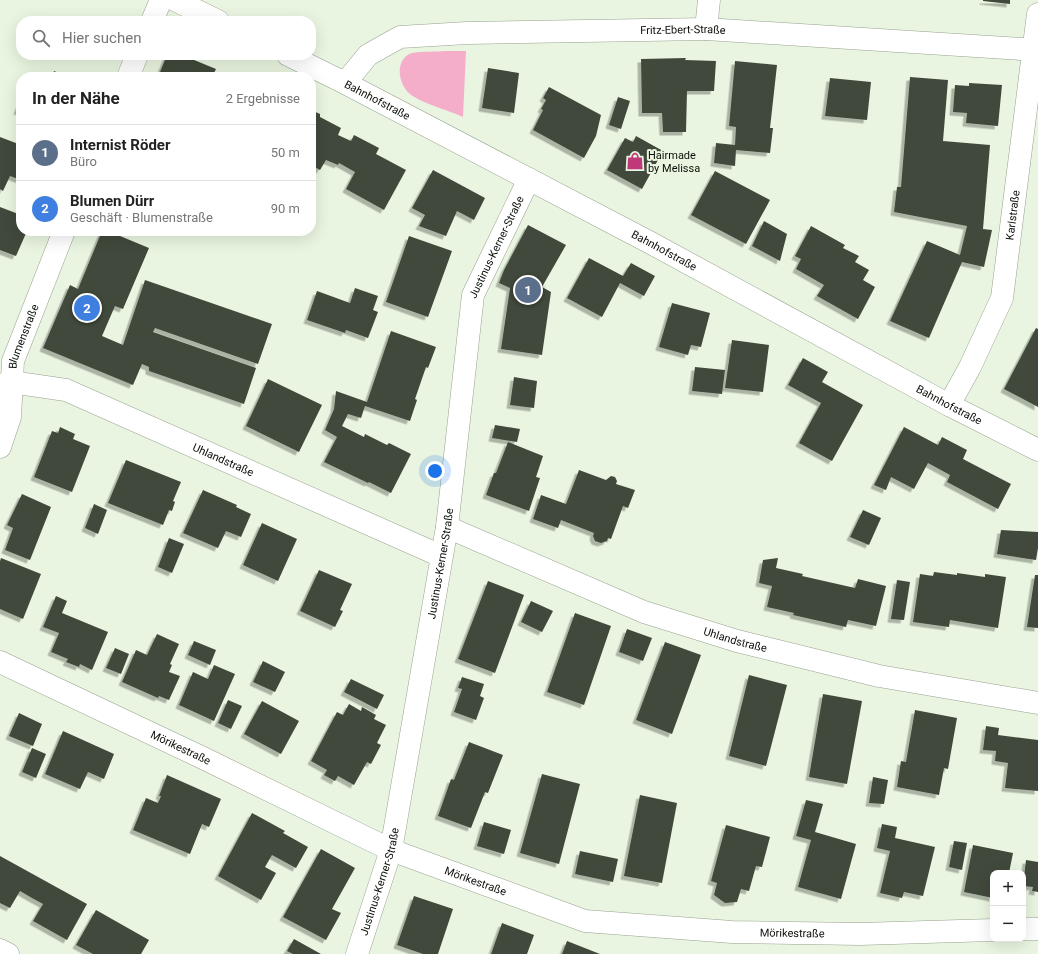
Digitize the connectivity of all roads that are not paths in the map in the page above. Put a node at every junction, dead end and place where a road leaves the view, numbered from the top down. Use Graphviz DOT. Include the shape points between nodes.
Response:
graph roads {
  1 [pos="161,0"];
  2 [pos="175,0"];
  3 [pos="709,0"];
  4 [pos="1038,14"];
  5 [pos="154,16"];
  6 [pos="208,16"];
  7 [pos="706,29"];
  8 [pos="1036,50"];
  9 [pos="135,60"];
  10 [pos="298,60"];
  11 [pos="130,72"];
  12 [pos="345,83"];
  13 [pos="529,179"];
  14 [pos="62,236"];
  15 [pos="6,383"];
  16 [pos="949,405"];
  17 [pos="0,447"];
  18 [pos="1038,450"];
  19 [pos="447,527"];
  20 [pos="441,556"];
  21 [pos="0,662"];
  22 [pos="1038,703"];
  23 [pos="391,850"];
  24 [pos="1026,929"];
  25 [pos="1038,929"];
  26 [pos="990,930"];
  27 [pos="0,950"];
  28 [pos="8,954"];
  29 [pos="356,954"];
  1 -- 5 [label="street"];
  2 -- 6 [label="street"];
  3 -- 7 [label="street"];
  4 -- 8 [label="street, Karlstraße"];
  7 -- 8 [label="street, Fritz-Ebert-Straße"];
  7 -- 12 [label="street, Fritz-Ebert-Straße" via="467,33 400,37 368,55"];
  8 -- 16 [label="street, Karlstraße" via="1002,298"];
  9 -- 11 [label="street"];
  10 -- 12 [label="street, Bahnhofstraße"];
  12 -- 13 [label="street, Bahnhofstraße"];
  13 -- 16 [label="street, Bahnhofstraße"];
  13 -- 19 [label="street, Justinus-Kerner-Straße" via="473,295"];
  14 -- 15 [label="street, Blumenstraße"];
  15 -- 17 [label="street, Blumenstraße" via="10,417"];
  15 -- 20 [label="street, Uhlandstraße" via="66,390"];
  16 -- 18 [label="street, Bahnhofstraße"];
  19 -- 20 [label="street, Justinus-Kerner-Straße"];
  19 -- 22 [label="street, Uhlandstraße" via="644,612 737,641 879,676"];
  20 -- 23 [label="street, Justinus-Kerner-Straße"];
  21 -- 23 [label="street, Mörikestraße"];
  23 -- 26 [label="street, Mörikestraße" via="585,921 732,932 860,934"];
  23 -- 29 [label="street, Justinus-Kerner-Straße"];
  24 -- 25 [label="street"];
  27 -- 28 [label="street"];
}
